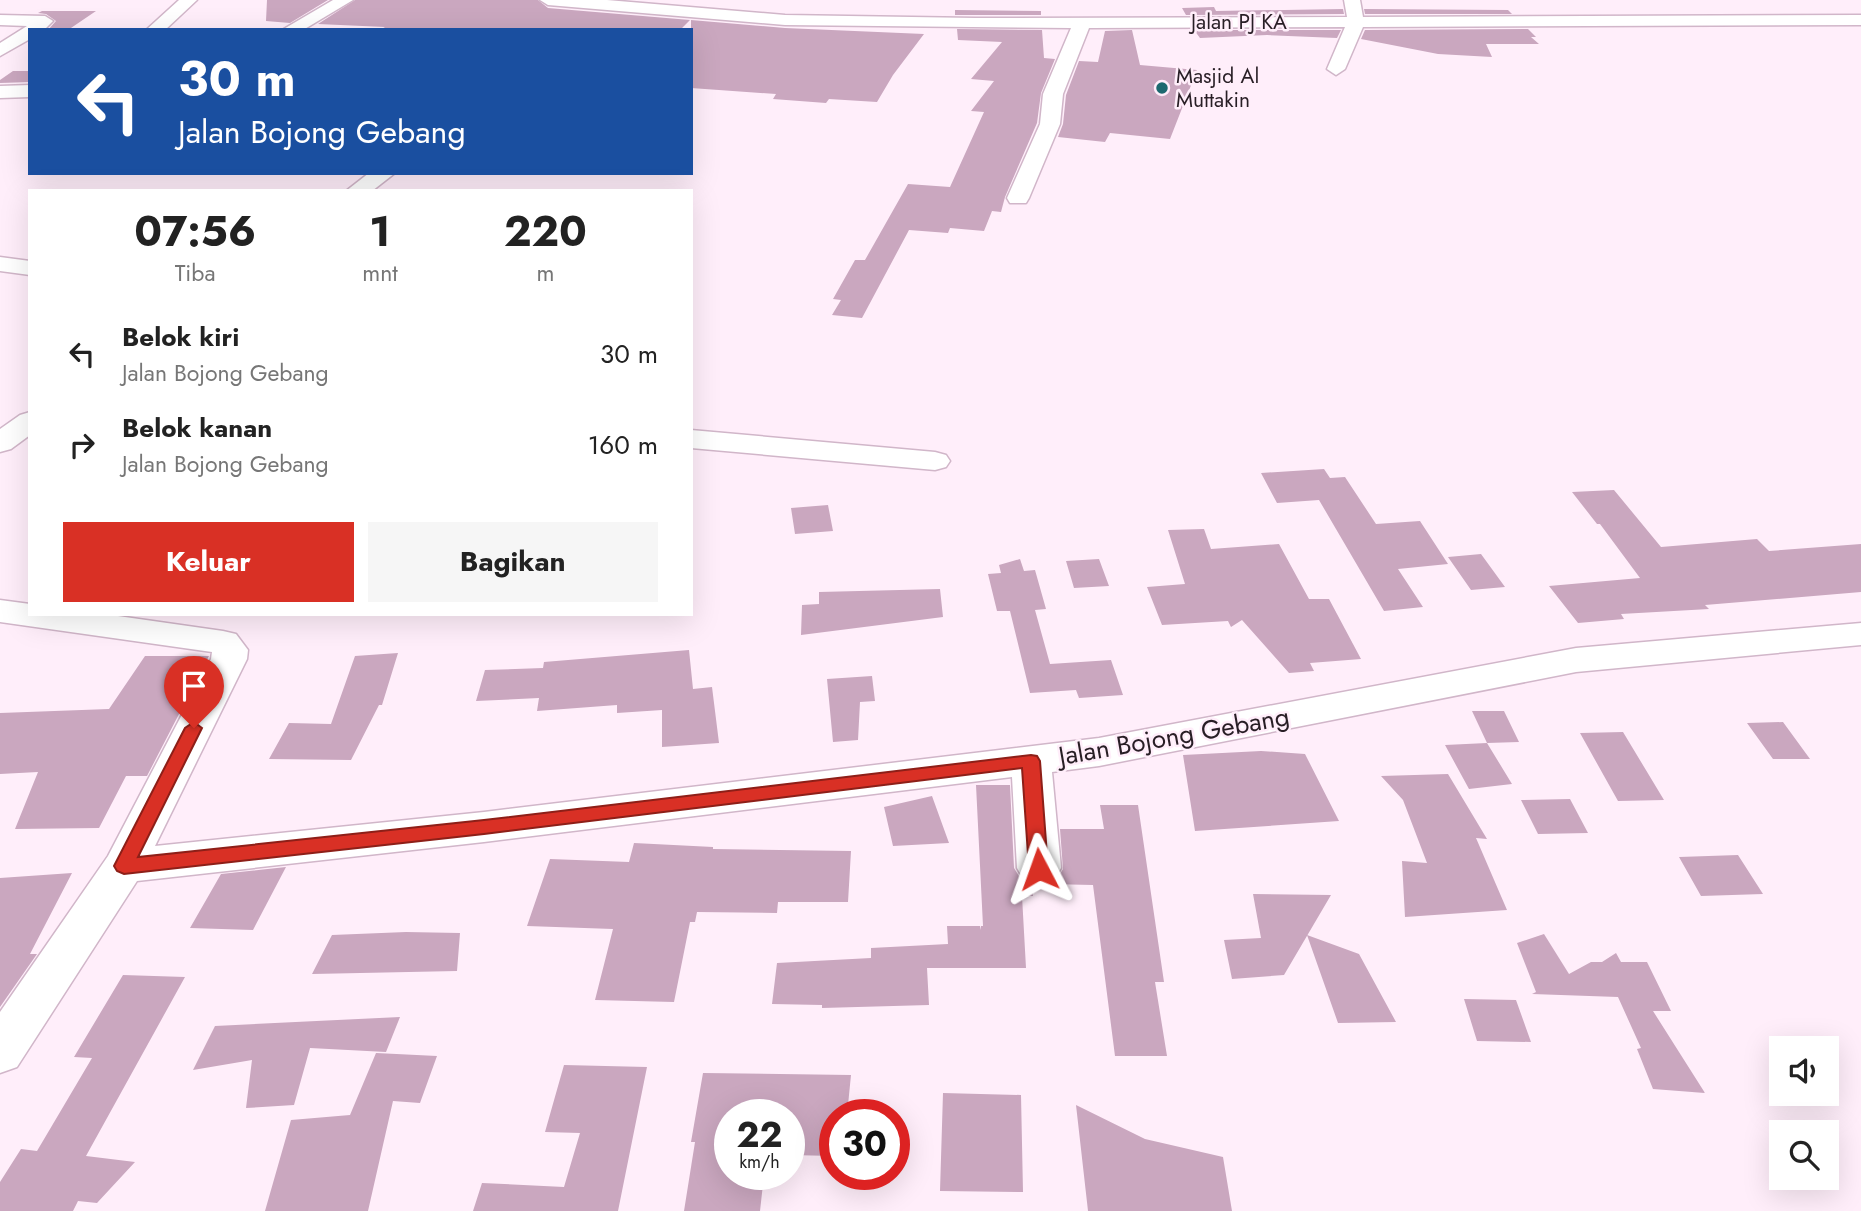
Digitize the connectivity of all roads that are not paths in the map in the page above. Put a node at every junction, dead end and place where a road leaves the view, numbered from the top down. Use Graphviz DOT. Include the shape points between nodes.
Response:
graph roads {
  1 [pos="189,0"];
  2 [pos="345,0"];
  3 [pos="548,0"];
  4 [pos="986,0"];
  5 [pos="1352,0"];
  6 [pos="1487,0"];
  7 [pos="625,4"];
  8 [pos="1233,4"];
  9 [pos="23,6"];
  10 [pos="0,19"];
  11 [pos="1861,20"];
  12 [pos="1492,21"];
  13 [pos="1277,22"];
  14 [pos="1356,22"];
  15 [pos="986,23"];
  16 [pos="1082,23"];
  17 [pos="598,25"];
  18 [pos="34,28"];
  19 [pos="156,28"];
  20 [pos="294,28"];
  21 [pos="28,32"];
  22 [pos="0,51"];
  23 [pos="28,51"];
  24 [pos="1336,69"];
  25 [pos="28,91"];
  26 [pos="0,92"];
  27 [pos="381,175"];
  28 [pos="360,189"];
  29 [pos="1017,198"];
  30 [pos="0,264"];
  31 [pos="28,268"];
  32 [pos="28,422"];
  33 [pos="693,439"];
  34 [pos="0,443"];
  35 [pos="935,461"];
  36 [pos="0,611"];
  37 [pos="28,615"];
  38 [pos="36,616"];
  39 [pos="1861,634"];
  40 [pos="1031,761"];
  41 [pos="124,866"];
  42 [pos="1039,869"];
  43 [pos="0,1052"];
  1 -- 19 [label="street"];
  2 -- 20 [label="street"];
  3 -- 7 [label="street, Jalan PJ KA"];
  4 -- 15 [label="street"];
  5 -- 14 [label="street"];
  6 -- 12 [label="street"];
  7 -- 15 [label="street, Jalan PJ KA" via="785,20"];
  7 -- 17 [label="street"];
  8 -- 13 [label="street" via="1270,15"];
  9 -- 10 [label="street"];
  10 -- 18 [label="street" via="45,21"];
  11 -- 12 [label="street, Jalan PJ KA"];
  12 -- 14 [label="street, Jalan PJ KA" via="1417,29"];
  13 -- 14 [label="street, Jalan PJ KA"];
  13 -- 16 [label="street, Jalan PJ KA"];
  14 -- 24 [label="street"];
  15 -- 16 [label="street, Jalan PJ KA"];
  16 -- 29 [label="street" via="1053,94 1050,124"];
  21 -- 22 [label="street"];
  22 -- 23 [label="street"];
  25 -- 26 [label="street"];
  27 -- 28 [label="street"];
  30 -- 31 [label="street"];
  32 -- 34 [label="street"];
  33 -- 35 [label="street"];
  36 -- 37 [label="street"];
  38 -- 41 [label="street" via="223,642 230,650"];
  39 -- 40 [label="street, Jalan Bojong Gebang" via="1576,660 1099,752"];
  40 -- 41 [label="street, Jalan Bojong Gebang"];
  40 -- 42 [label="street"];
  41 -- 43 [label="street"];
}
